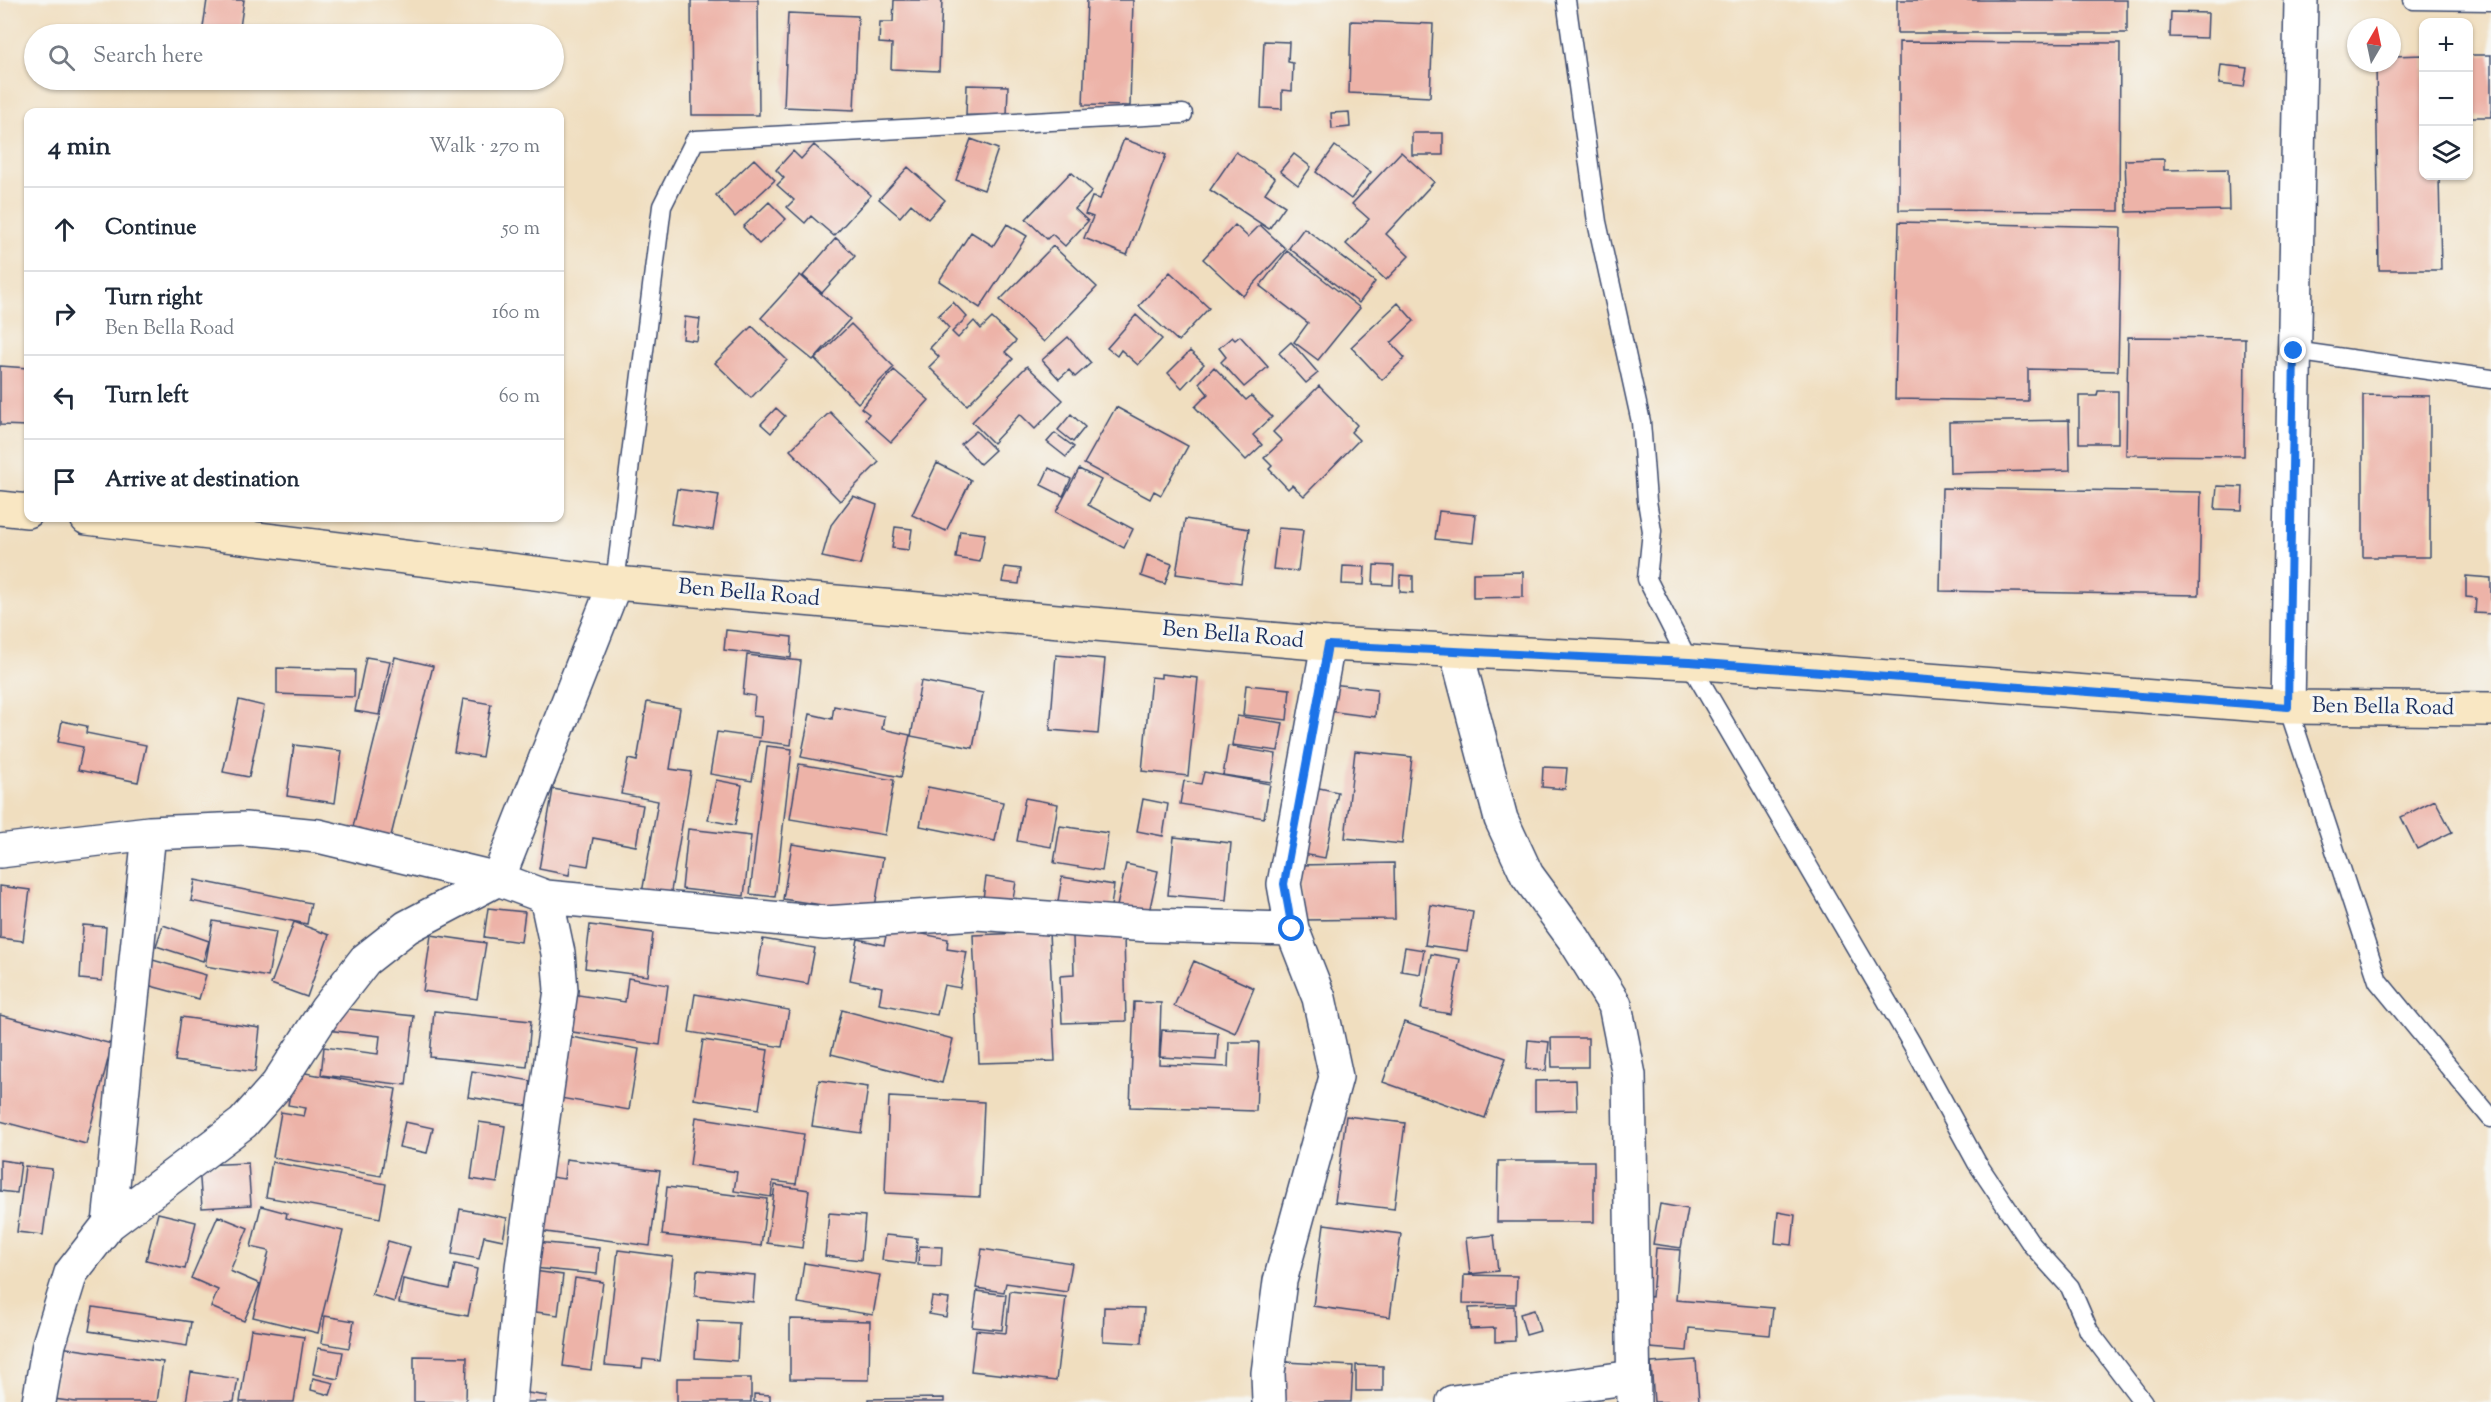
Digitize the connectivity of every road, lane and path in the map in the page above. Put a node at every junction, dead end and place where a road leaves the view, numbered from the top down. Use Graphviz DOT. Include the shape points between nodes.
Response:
graph roads {
  1 [pos="1566,0"];
  2 [pos="2301,0"];
  3 [pos="2413,0"];
  4 [pos="2491,1"];
  5 [pos="1183,114"];
  6 [pos="2294,351"];
  7 [pos="2491,379"];
  8 [pos="0,508"];
  9 [pos="24,511"];
  10 [pos="119,522"];
  11 [pos="615,583"];
  12 [pos="1328,645"];
  13 [pos="1456,650"];
  14 [pos="1689,662"];
  15 [pos="2288,707"];
  16 [pos="2491,709"];
  17 [pos="149,833"];
  18 [pos="0,851"];
  19 [pos="498,879"];
  20 [pos="546,897"];
  21 [pos="1292,929"];
  22 [pos="2491,1118"];
  23 [pos="110,1224"];
  24 [pos="1634,1389"];
  25 [pos="39,1402"];
  26 [pos="510,1402"];
  27 [pos="1269,1402"];
  28 [pos="1453,1402"];
  29 [pos="2143,1402"];
  1 -- 14 [label="lane" via="1597,222 1641,422 1652,531 1647,579"];
  2 -- 6 [label="street"];
  3 -- 4 [label="lane"];
  5 -- 11 [label="lane" via="695,140 662,206"];
  6 -- 7 [label="lane"];
  6 -- 15 [label="street"];
  8 -- 9 [label="main road"];
  10 -- 11 [label="main road, Ben Bella Road"];
  11 -- 12 [label="main road, Ben Bella Road"];
  11 -- 19 [label="street"];
  12 -- 13 [label="main road, Ben Bella Road"];
  12 -- 21 [label="street" via="1284,884"];
  13 -- 14 [label="main road, Ben Bella Road"];
  13 -- 24 [label="street" via="1501,819 1527,875 1574,939 1615,1005 1629,1075"];
  14 -- 15 [label="main road, Ben Bella Road"];
  14 -- 29 [label="lane" via="1977,1163 2032,1245 2070,1287 2089,1331"];
  15 -- 16 [label="main road, Ben Bella Road"];
  15 -- 22 [label="lane" via="2378,981"];
  17 -- 18 [label="street"];
  17 -- 19 [label="street" via="245,829 318,836"];
  17 -- 23 [label="street"];
  19 -- 20 [label="street"];
  19 -- 23 [label="street" via="407,927 364,960 277,1086 243,1123"];
  20 -- 21 [label="street" via="825,923 976,913 1148,925"];
  20 -- 26 [label="street" via="561,990 522,1267"];
  21 -- 27 [label="street" via="1319,998 1336,1077 1280,1281 1268,1373"];
  23 -- 25 [label="street" via="71,1273 49,1344"];
  24 -- 28 [label="street"];
}
